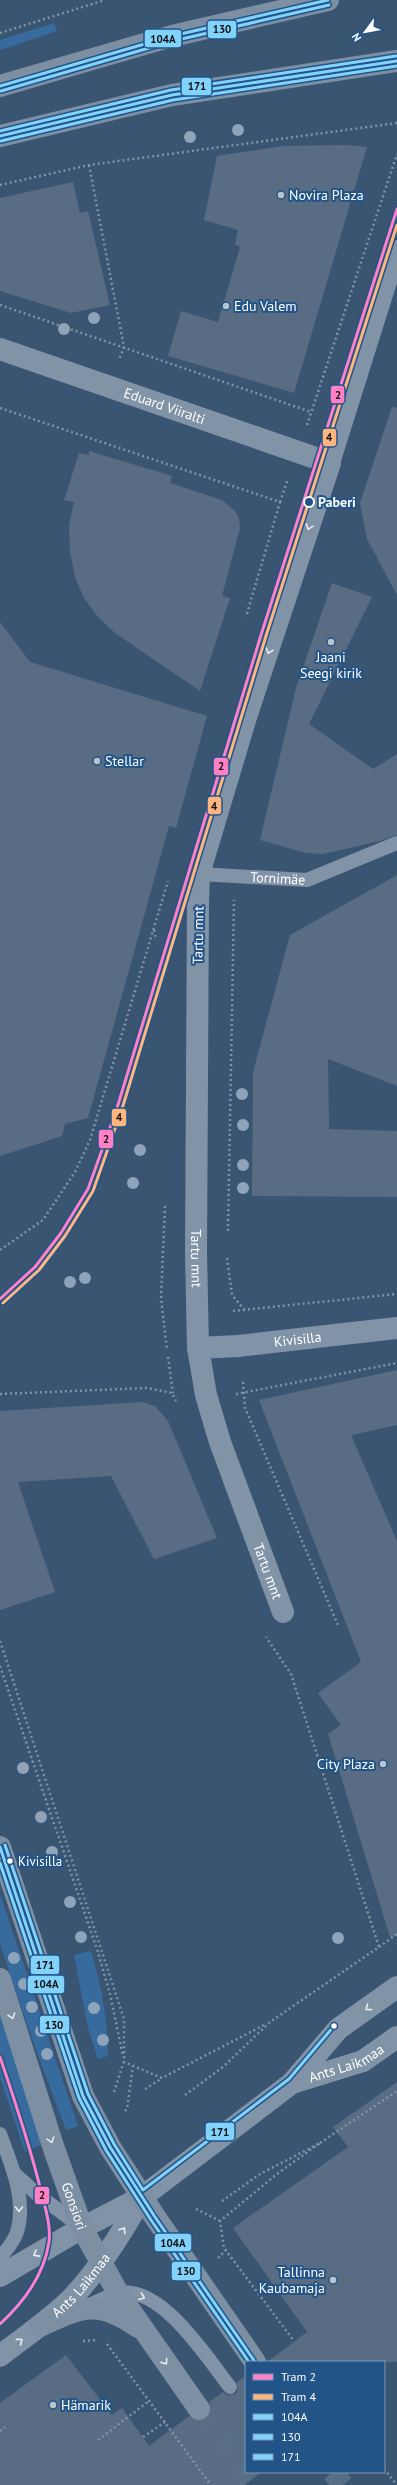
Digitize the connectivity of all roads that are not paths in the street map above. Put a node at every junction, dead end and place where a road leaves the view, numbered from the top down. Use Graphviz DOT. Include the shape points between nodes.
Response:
graph roads {
  1 [pos="328,0"];
  2 [pos="397,61"];
  3 [pos="0,86"];
  4 [pos="0,136"];
  5 [pos="397,250"];
  6 [pos="0,349"];
  7 [pos="330,463"];
  8 [pos="397,843"];
  9 [pos="200,874"];
  10 [pos="397,1328"];
  11 [pos="198,1348"];
  12 [pos="283,1612"];
  13 [pos="0,1847"];
  14 [pos="0,1979"];
  15 [pos="397,1987"];
  16 [pos="397,2037"];
  17 [pos="292,2083"];
  18 [pos="0,2134"];
  19 [pos="12,2171"];
  20 [pos="142,2197"];
  21 [pos="82,2228"];
  22 [pos="0,2258"];
  23 [pos="102,2262"];
  24 [pos="0,2276"];
  25 [pos="118,2293"];
  26 [pos="79,2309"];
  27 [pos="40,2326"];
  28 [pos="143,2330"];
  29 [pos="0,2356"];
  30 [pos="254,2361"];
  31 [pos="230,2387"];
  32 [pos="199,2409"];
  1 -- 3 [label="main road" via="172,36"];
  2 -- 4 [label="main road" via="172,95"];
  5 -- 7 [label="street, Tartu mnt"];
  6 -- 7 [label="street, Eduard Viiralti"];
  7 -- 9 [label="street, Tartu mnt, one-way" via="246,717"];
  8 -- 9 [label="lane, Tornimäe" via="307,880"];
  9 -- 11 [label="street, Tartu mnt" via="196,1244"];
  10 -- 11 [label="street, Kivisilla" via="238,1346"];
  11 -- 12 [label="street, Tartu mnt" via="206,1395 220,1442"];
  13 -- 20 [label="main road" via="83,2096"];
  14 -- 21 [label="main road, Gonsiori, one-way"];
  15 -- 17 [label="street, Ants Laikmaa, one-way" via="338,2029"];
  16 -- 17 [label="street, Ants Laikmaa" via="362,2061"];
  17 -- 20 [label="street, Ants Laikmaa"];
  18 -- 19 [label="lane"];
  19 -- 21 [label="lane" via="38,2195"];
  19 -- 22 [label="lane, one-way" via="18,2188 17,2232"];
  20 -- 21 [label="street, Ants Laikmaa"];
  23 -- 20 [label="street, Ants Laikmaa, one-way"];
  20 -- 30 [label="main road"];
  21 -- 23 [label="main road, Gonsiori"];
  21 -- 24 [label="street, Ants Laikmaa, one-way"];
  23 -- 25 [label="main road, Gonsiori"];
  23 -- 27 [label="street, Ants Laikmaa" via="71,2299"];
  25 -- 26 [label="lane"];
  25 -- 28 [label="main road, Gonsiori"];
  25 -- 31 [label="lane, one-way" via="135,2294 154,2301 182,2326"];
  26 -- 27 [label="main road"];
  26 -- 28 [label="main road" via="101,2308 113,2312"];
  29 -- 27 [label="street, Ants Laikmaa, one-way"];
  28 -- 32 [label="main road, Gonsiori, one-way"];
}
